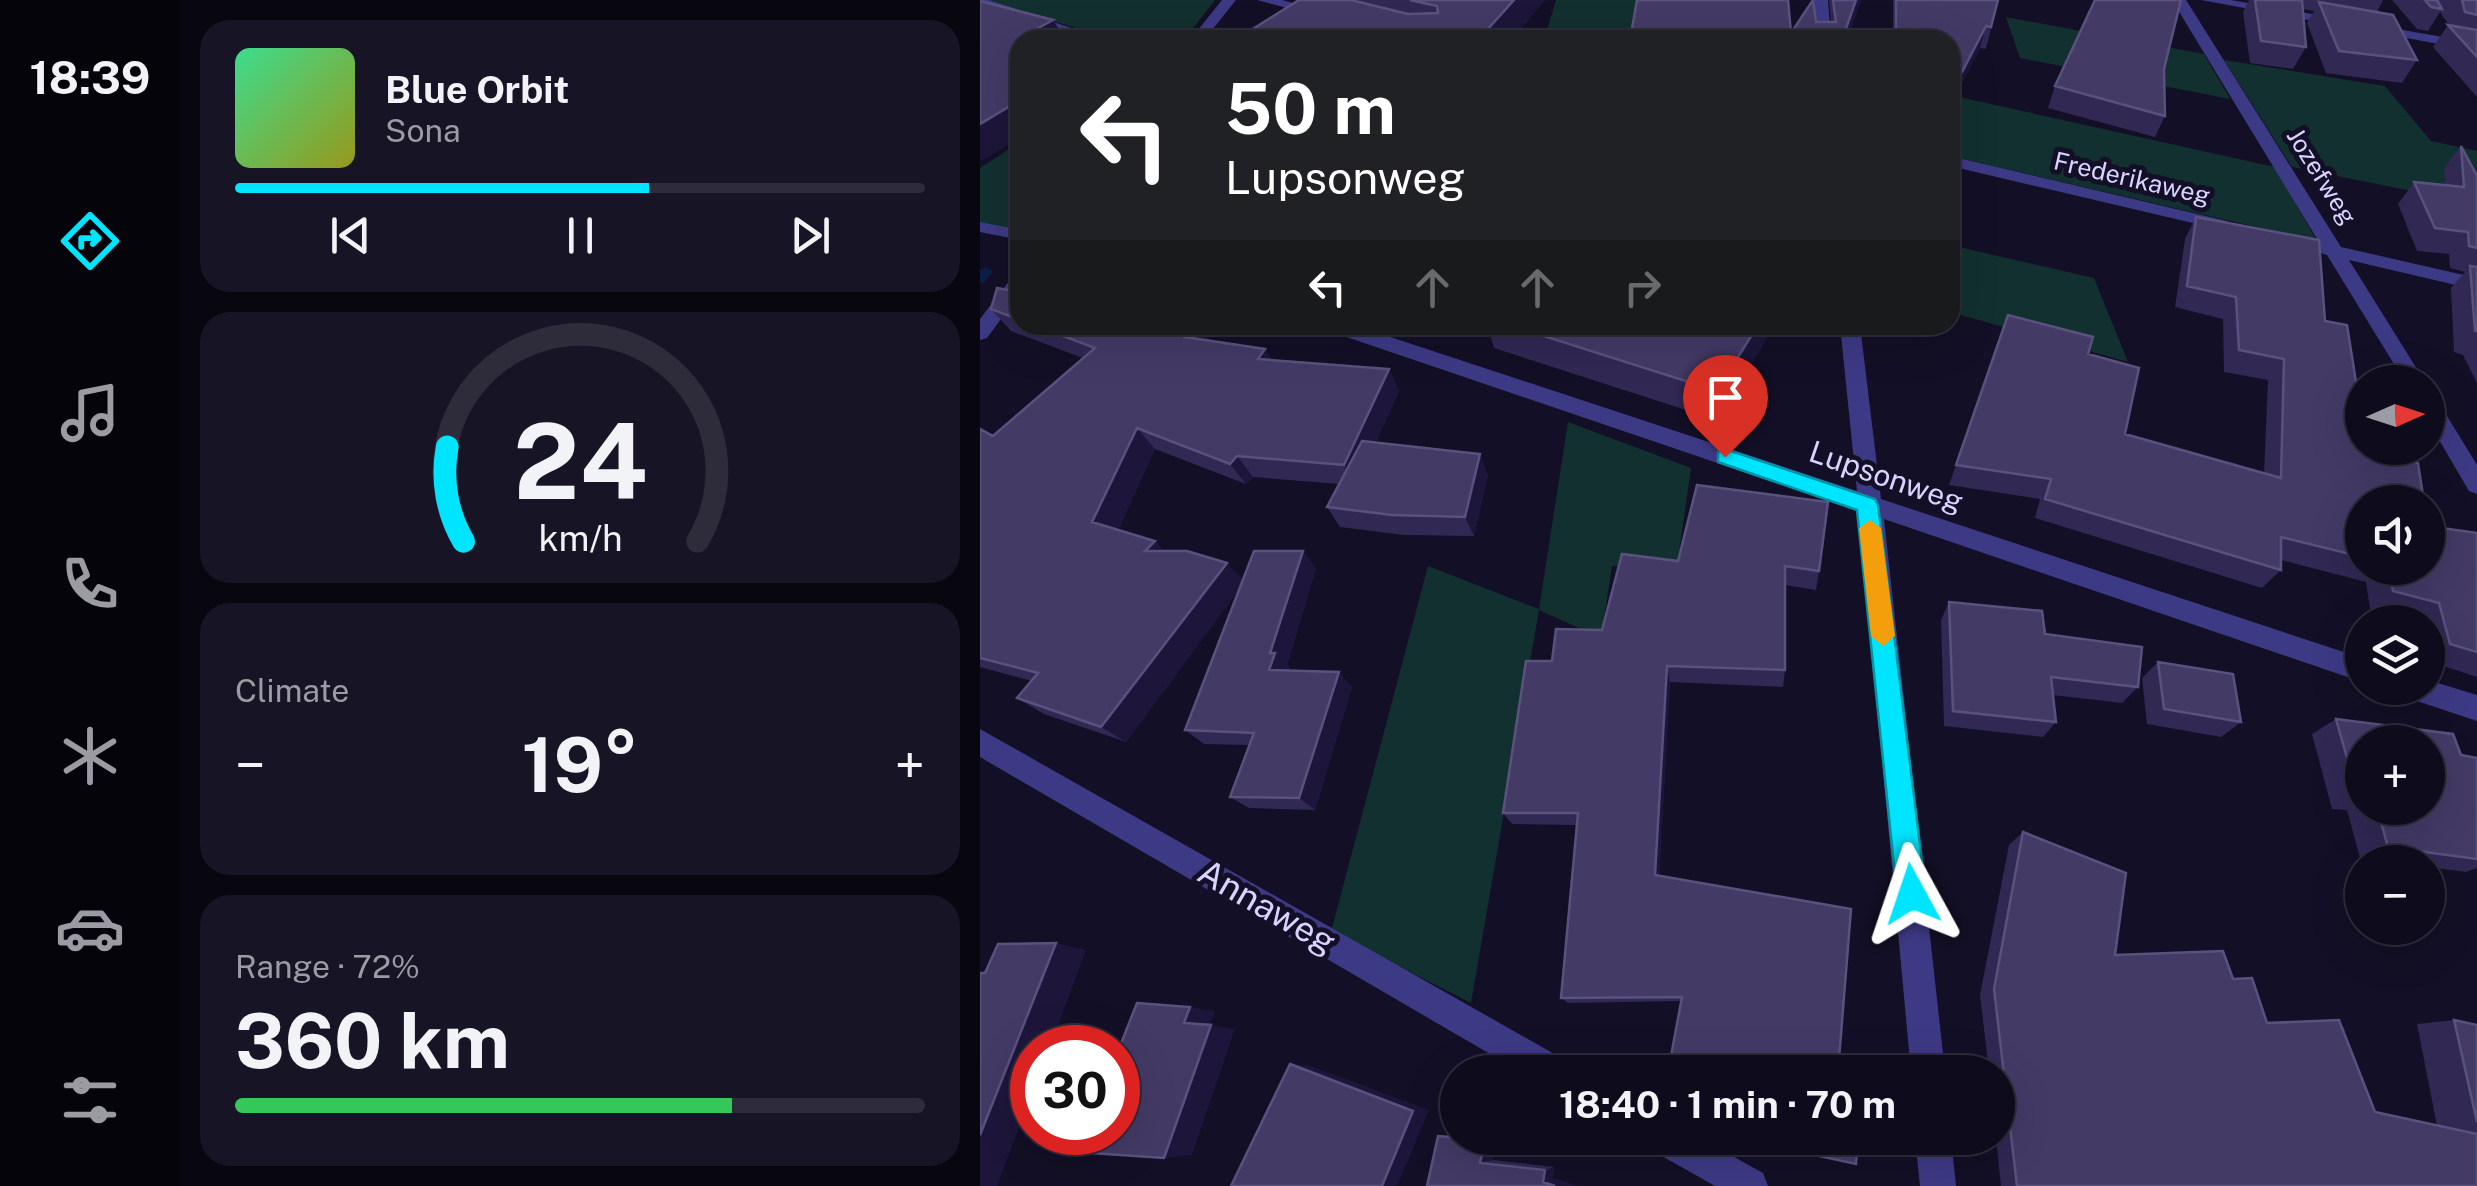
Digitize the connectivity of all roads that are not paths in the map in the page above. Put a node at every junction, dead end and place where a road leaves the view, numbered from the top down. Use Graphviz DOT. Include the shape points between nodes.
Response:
graph roads {
  1 [pos="1229,0"];
  2 [pos="1264,0"];
  3 [pos="1821,0"];
  4 [pos="2180,0"];
  5 [pos="2208,0"];
  6 [pos="980,1"];
  7 [pos="1330,15"];
  8 [pos="1070,30"];
  9 [pos="1205,30"];
  10 [pos="1823,30"];
  11 [pos="2477,47"];
  12 [pos="1960,162"];
  13 [pos="980,227"];
  14 [pos="2240,230"];
  15 [pos="1010,233"];
  16 [pos="2279,238"];
  17 [pos="2337,252"];
  18 [pos="2477,284"];
  19 [pos="1010,293"];
  20 [pos="980,333"];
  21 [pos="1363,335"];
  22 [pos="1851,335"];
  23 [pos="2406,365"];
  24 [pos="2445,431"];
  25 [pos="2477,485"];
  26 [pos="1867,505"];
  27 [pos="2345,664"];
  28 [pos="2445,698"];
  29 [pos="2477,708"];
  30 [pos="980,742"];
  31 [pos="1523,1055"];
  32 [pos="1926,1055"];
  33 [pos="1696,1155"];
  34 [pos="1935,1155"];
  35 [pos="1750,1186"];
  36 [pos="1938,1186"];
  1 -- 9 [label="street"];
  2 -- 7 [label="street"];
  3 -- 10 [label="street"];
  4 -- 17 [label="street, Jozefweg"];
  5 -- 11 [label="street" via="2439,33"];
  6 -- 8 [label="lane"];
  12 -- 14 [label="street, Frederikaweg"];
  13 -- 15 [label="lane"];
  16 -- 17 [label="street"];
  17 -- 18 [label="street"];
  17 -- 23 [label="street, Jozefweg"];
  19 -- 20 [label="street"];
  21 -- 26 [label="street, Lupsonweg"];
  22 -- 26 [label="street"];
  24 -- 25 [label="street"];
  26 -- 27 [label="street, Lupsonweg"];
  26 -- 32 [label="street"];
  28 -- 29 [label="street"];
  30 -- 31 [label="street, Annaweg"];
  33 -- 35 [label="street"];
  34 -- 36 [label="street"];
}
